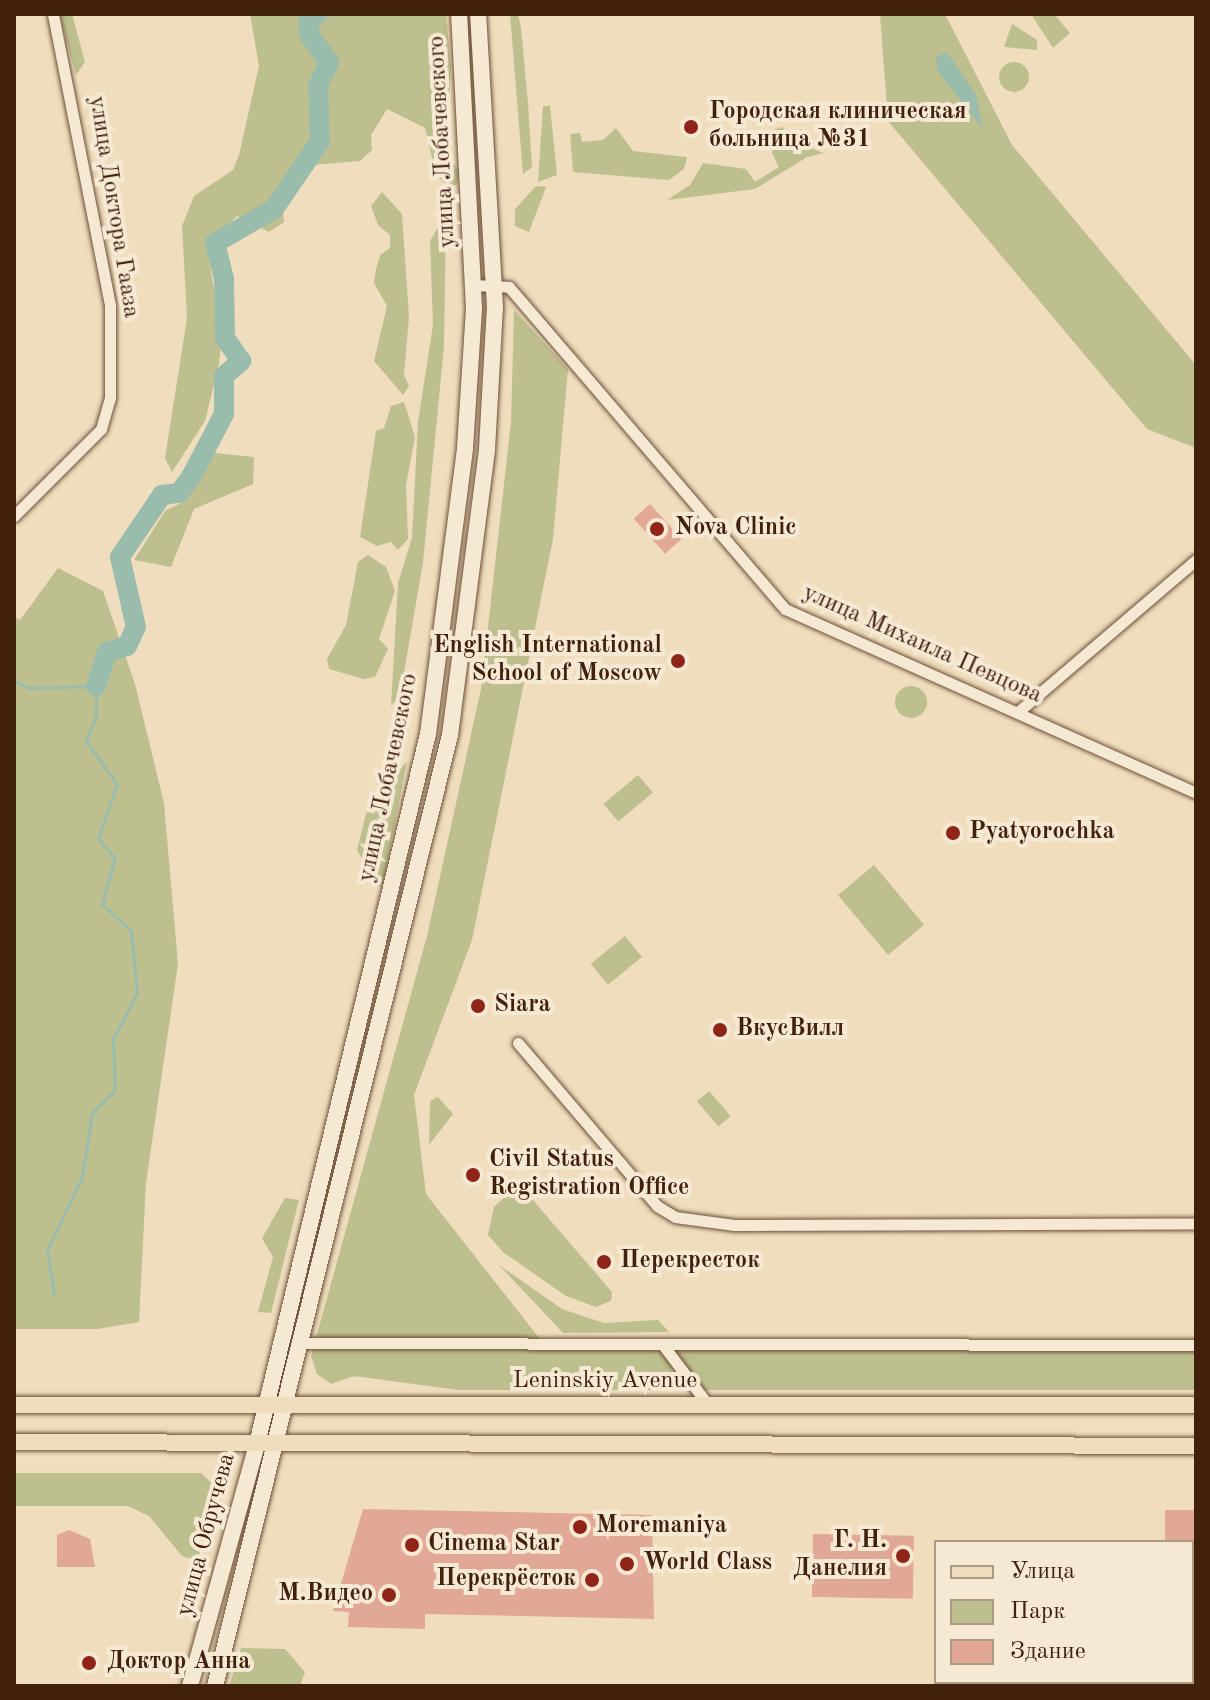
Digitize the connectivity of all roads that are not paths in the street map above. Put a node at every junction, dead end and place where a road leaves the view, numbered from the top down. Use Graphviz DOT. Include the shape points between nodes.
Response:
graph roads {
  1 [pos="53,14"];
  2 [pos="459,14"];
  3 [pos="478,14"];
  4 [pos="495,284"];
  5 [pos="474,285"];
  6 [pos="14,516"];
  7 [pos="1196,560"];
  8 [pos="1019,711"];
  9 [pos="1196,793"];
  10 [pos="518,1043"];
  11 [pos="1196,1223"];
  12 [pos="305,1343"];
  13 [pos="663,1345"];
  14 [pos="1196,1345"];
  15 [pos="14,1405"];
  16 [pos="1196,1405"];
  17 [pos="709,1406"];
  18 [pos="265,1407"];
  19 [pos="288,1408"];
  20 [pos="14,1442"];
  21 [pos="257,1444"];
  22 [pos="280,1444"];
  23 [pos="1196,1446"];
  24 [pos="202,1645"];
  25 [pos="225,1651"];
  26 [pos="190,1686"];
  27 [pos="215,1686"];
  1 -- 6 [label="street, улица Доктора Гааза" via="110,305 110,398 101,429"];
  2 -- 5 [label="main road, улица Лобачевского"];
  3 -- 4 [label="main road, улица Лобачевского"];
  4 -- 5 [label="street"];
  4 -- 8 [label="street, улица Михаила Певцова" via="515,294 785,609"];
  4 -- 12 [label="main road, улица Лобачевского" via="487,449 450,735"];
  5 -- 18 [label="main road, улица Лобачевского" via="465,448 428,734"];
  7 -- 8 [label="street"];
  8 -- 9 [label="street, улица Михаила Певцова"];
  10 -- 11 [label="street" via="657,1206 675,1217 734,1225"];
  12 -- 13 [label="street"];
  12 -- 19 [label="main road, улица Лобачевского"];
  13 -- 14 [label="street"];
  13 -- 17 [label="street"];
  15 -- 18 [label="main road, Leninskiy Avenue"];
  16 -- 17 [label="main road, Leninskiy Avenue"];
  17 -- 19 [label="main road, Leninskiy Avenue"];
  18 -- 19 [label="main road, Leninskiy Avenue"];
  18 -- 21 [label="main road, улица Лобачевского"];
  19 -- 22 [label="main road, улица Лобачевского"];
  20 -- 21 [label="main road"];
  21 -- 22 [label="main road"];
  21 -- 24 [label="main road, улица Обручева"];
  22 -- 23 [label="main road"];
  22 -- 25 [label="main road, улица Обручева"];
  24 -- 25 [label="street" via="216,1637"];
  24 -- 26 [label="main road, улица Обручева"];
  25 -- 27 [label="main road, улица Обручева"];
}
